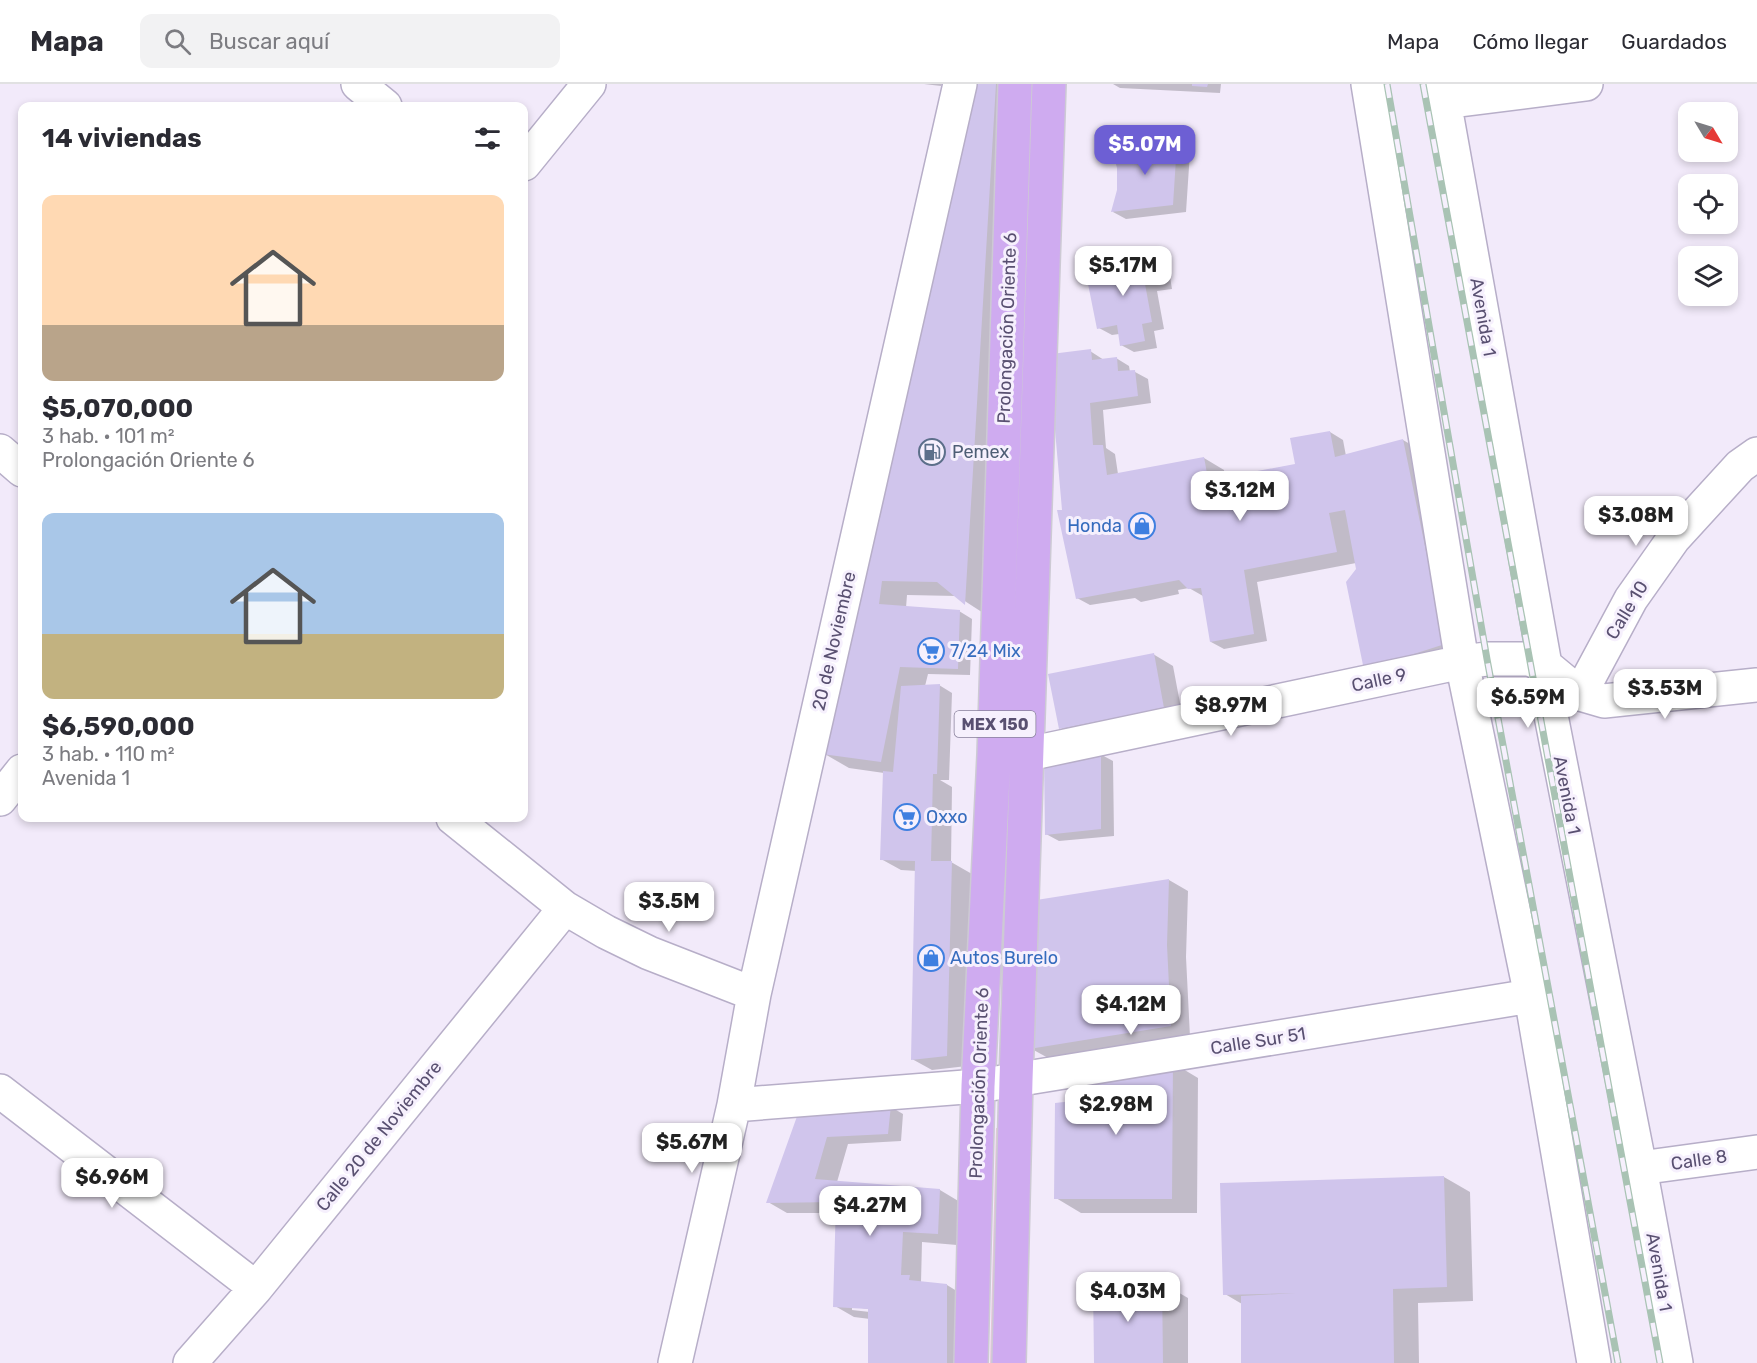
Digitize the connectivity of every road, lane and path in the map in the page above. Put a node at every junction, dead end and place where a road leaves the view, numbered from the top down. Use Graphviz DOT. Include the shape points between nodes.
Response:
graph roads {
  1 [pos="358,84"];
  2 [pos="589,84"];
  3 [pos="960,84"];
  4 [pos="1015,84"];
  5 [pos="1049,84"];
  6 [pos="1368,84"];
  7 [pos="1586,84"];
  8 [pos="1443,93"];
  9 [pos="380,102"];
  10 [pos="528,159"];
  11 [pos="0,451"];
  12 [pos="1757,454"];
  13 [pos="18,467"];
  14 [pos="1462,662"];
  15 [pos="1545,665"];
  16 [pos="1757,685"];
  17 [pos="1580,694"];
  18 [pos="1028,754"];
  19 [pos="994,755"];
  20 [pos="18,776"];
  21 [pos="0,799"];
  22 [pos="458,822"];
  23 [pos="565,908"];
  24 [pos="754,994"];
  25 [pos="1531,996"];
  26 [pos="1016,1080"];
  27 [pos="978,1086"];
  28 [pos="0,1091"];
  29 [pos="735,1105"];
  30 [pos="1757,1152"];
  31 [pos="1640,1168"];
  32 [pos="256,1288"];
  33 [pos="190,1363"];
  34 [pos="675,1363"];
  35 [pos="971,1363"];
  36 [pos="1009,1363"];
  37 [pos="1594,1363"];
  38 [pos="1676,1363"];
  1 -- 9 [label="street"];
  2 -- 10 [label="street"];
  3 -- 24 [label="street, 20 de Noviembre"];
  4 -- 19 [label="main road, Prolongación Oriente 6 / MEX 150"];
  5 -- 18 [label="main road, Prolongación Oriente 6 / MEX 150"];
  6 -- 14 [label="street"];
  7 -- 8 [label="street"];
  8 -- 15 [label="street, Avenida 1"];
  11 -- 13 [label="street"];
  12 -- 17 [label="street, Calle 10" via="1740,466 1674,538 1631,599"];
  14 -- 15 [label="street, Calle 9" via="1529,659"];
  14 -- 18 [label="street, Calle 9"];
  14 -- 25 [label="street"];
  15 -- 17 [label="street, Calle 9"];
  15 -- 31 [label="street, Avenida 1" via="1546,690"];
  16 -- 17 [label="street, Calle 9" via="1604,701"];
  18 -- 19 [label="street, Calle 9"];
  18 -- 26 [label="main road, Prolongación Oriente 6 / MEX 150"];
  19 -- 27 [label="main road, Prolongación Oriente 6 / MEX 150"];
  20 -- 21 [label="street"];
  22 -- 23 [label="street"];
  23 -- 24 [label="street" via="649,953"];
  23 -- 32 [label="street, Calle 20 de Noviembre"];
  24 -- 29 [label="street, 20 de Noviembre"];
  25 -- 26 [label="street, Calle Sur 51"];
  25 -- 37 [label="street"];
  26 -- 27 [label="street, Calle Sur 51"];
  26 -- 36 [label="main road, Prolongación Oriente 6 / MEX 150"];
  27 -- 29 [label="street, Calle Sur 51"];
  27 -- 35 [label="main road, Prolongación Oriente 6 / MEX 150"];
  28 -- 32 [label="street"];
  29 -- 34 [label="street, 20 de Noviembre"];
  30 -- 31 [label="street, Calle 8"];
  31 -- 38 [label="street, Avenida 1"];
  32 -- 33 [label="street, Calle 20 de Noviembre"];
}
